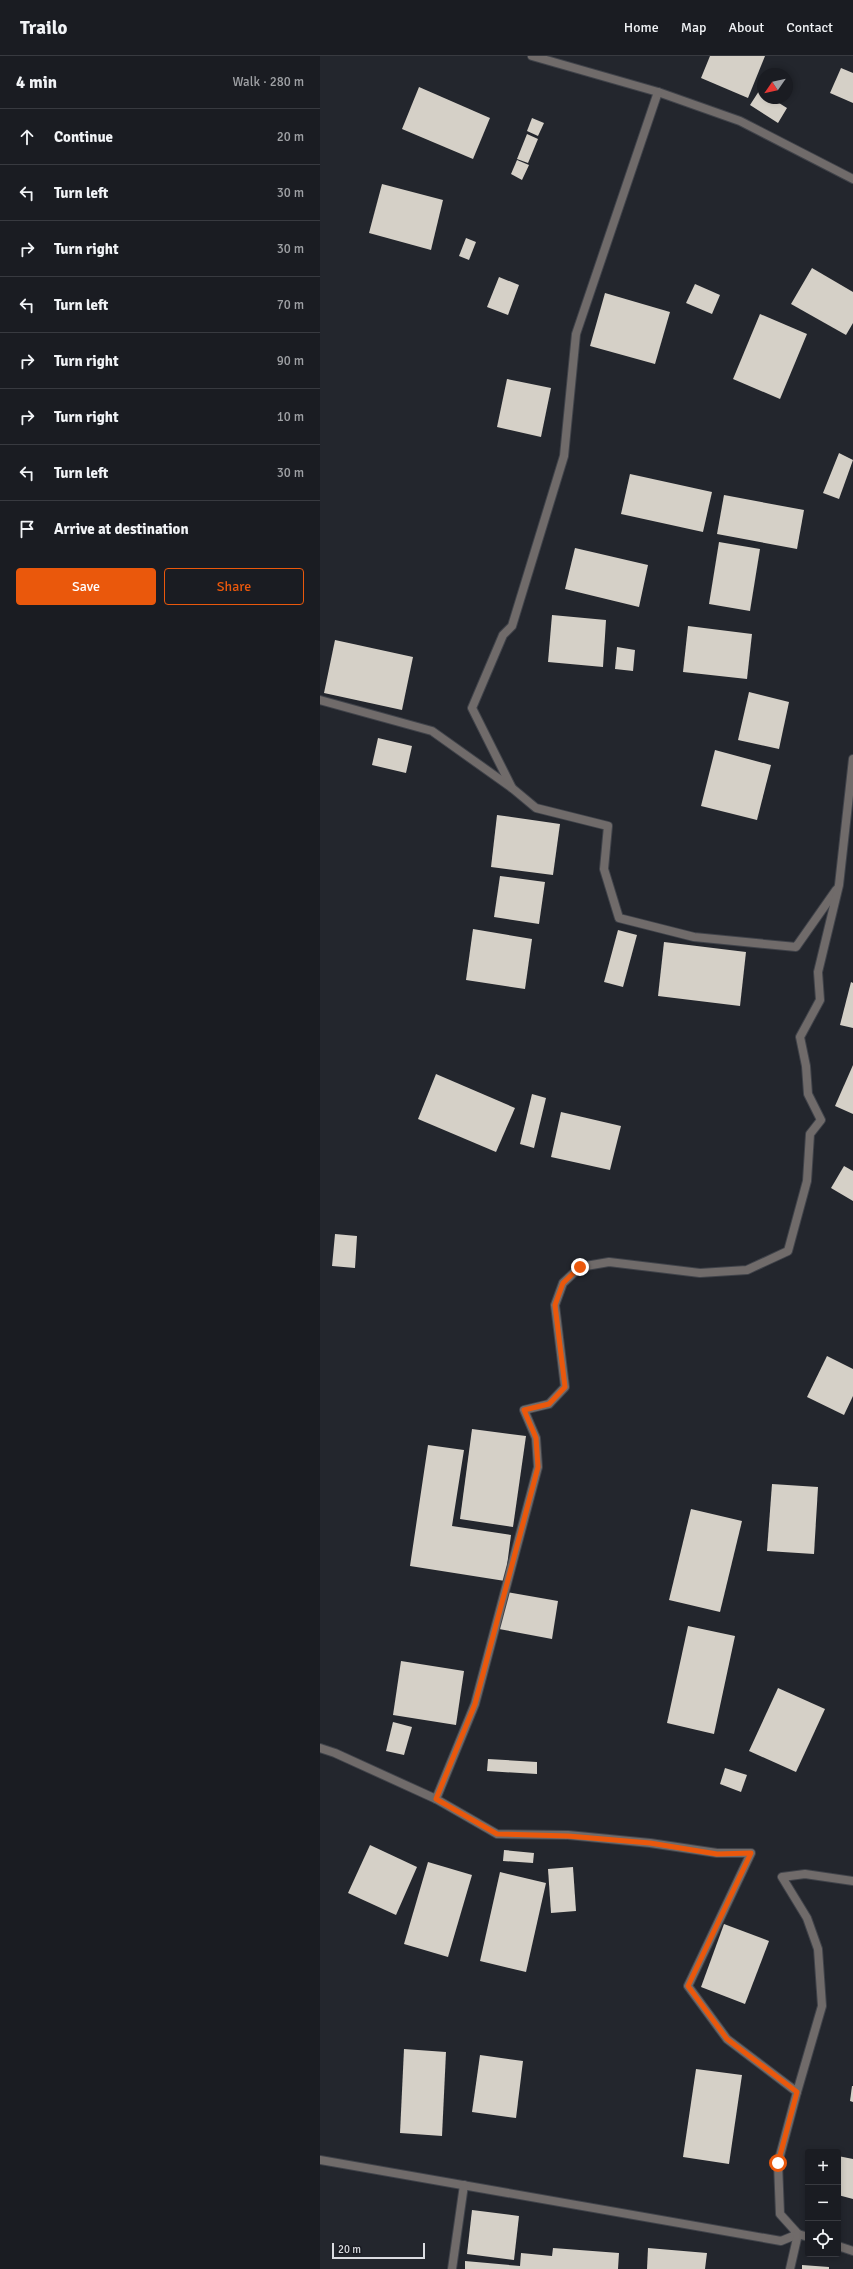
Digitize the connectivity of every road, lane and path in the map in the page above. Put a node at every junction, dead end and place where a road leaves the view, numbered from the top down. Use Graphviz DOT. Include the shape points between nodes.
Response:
graph roads {
  1 [pos="532,56"];
  2 [pos="658,92"];
  3 [pos="853,179"];
  4 [pos="320,700"];
  5 [pos="853,759"];
  6 [pos="512,788"];
  7 [pos="839,885"];
  8 [pos="320,1748"];
  9 [pos="436,1799"];
  10 [pos="853,1880"];
  11 [pos="797,2092"];
  12 [pos="320,2160"];
  13 [pos="464,2185"];
  14 [pos="798,2234"];
  15 [pos="805,2236"];
  16 [pos="841,2247"];
  17 [pos="853,2251"];
  18 [pos="452,2269"];
  19 [pos="790,2269"];
  1 -- 2 [label="street"];
  2 -- 3 [label="street" via="740,121"];
  2 -- 6 [label="street" via="576,334 564,456 512,626 503,635 472,708"];
  4 -- 6 [label="street" via="432,731"];
  5 -- 7 [label="street"];
  6 -- 7 [label="street" via="536,808 608,826 604,869 620,918 694,937 796,947"];
  7 -- 9 [label="street" via="818,972 820,1000 800,1038 808,1094 821,1120 810,1134 807,1181 788,1251 748,1270 700,1273 609,1262 580,1267 563,1283 555,1305 565,1387 549,1404 524,1410 536,1438 538,1467 475,1704"];
  8 -- 9 [label="street"];
  9 -- 11 [label="street" via="497,1834 568,1836 650,1843 717,1854 751,1853 688,1986 727,2039"];
  10 -- 11 [label="street" via="806,1874 782,1877 807,1918 818,1948 822,2006"];
  11 -- 14 [label="street" via="778,2163 780,2214"];
  12 -- 13 [label="street"];
  13 -- 14 [label="street" via="781,2241"];
  13 -- 18 [label="street"];
  14 -- 15 [label="street"];
  14 -- 19 [label="street"];
  16 -- 17 [label="street"];
}
